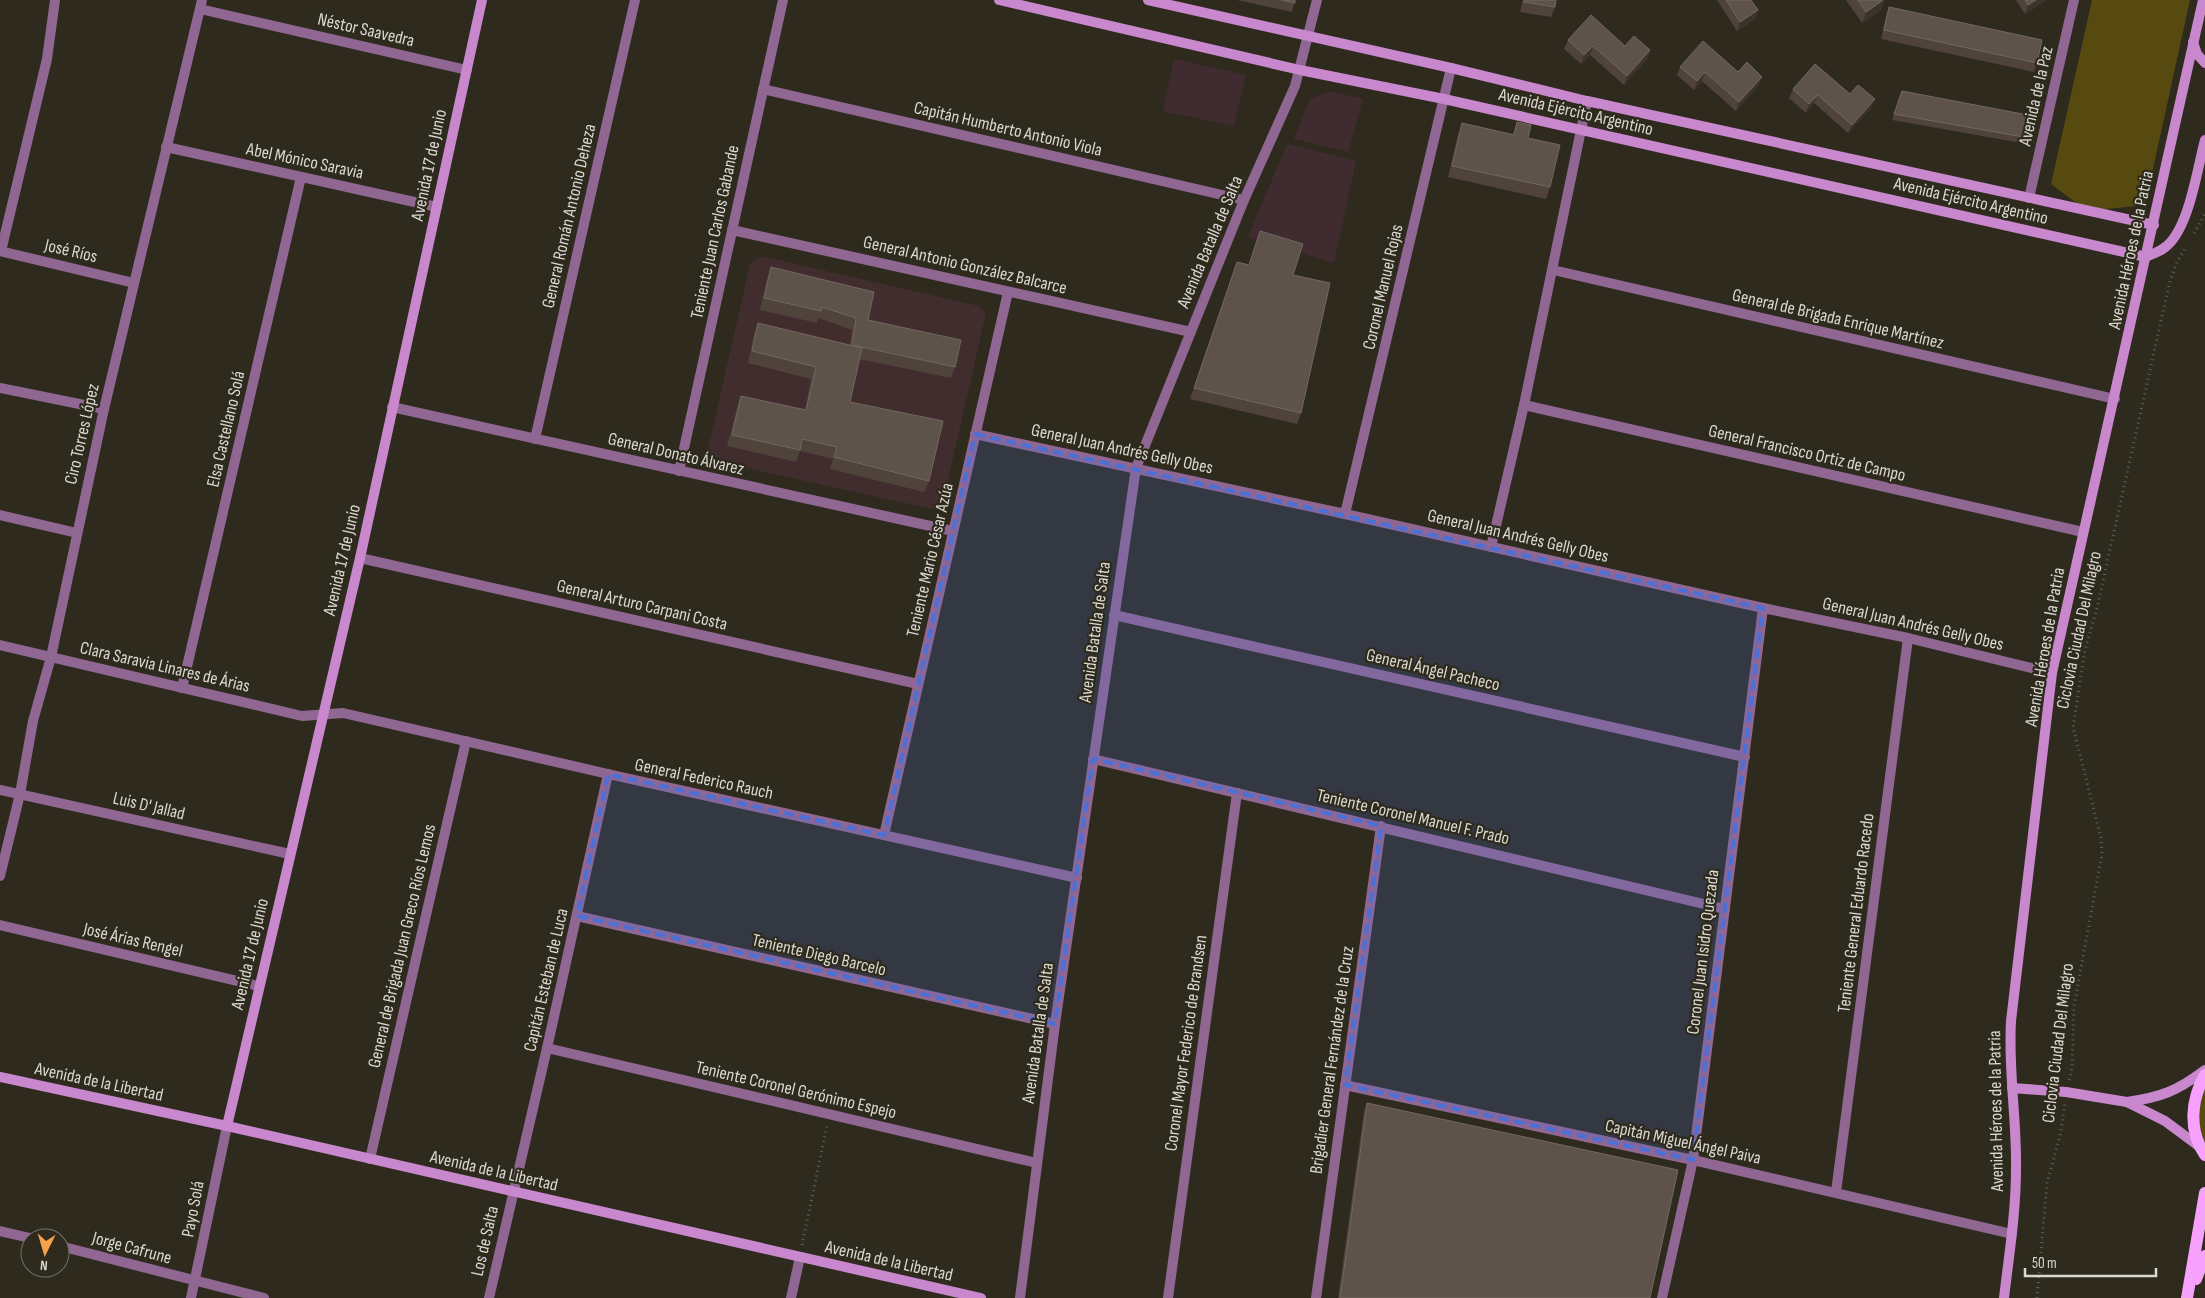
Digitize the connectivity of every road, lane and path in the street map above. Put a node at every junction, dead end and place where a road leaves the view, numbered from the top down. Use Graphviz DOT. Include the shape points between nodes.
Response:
graph roads {
  1 [pos="55,0"];
  2 [pos="482,0"];
  3 [pos="635,0"];
  4 [pos="783,0"];
  5 [pos="999,0"];
  6 [pos="1148,0"];
  7 [pos="1317,0"];
  8 [pos="2074,0"];
  9 [pos="2203,2"];
  10 [pos="201,5"];
  11 [pos="1309,37"];
  12 [pos="2193,41"];
  13 [pos="2205,63"];
  14 [pos="1451,68"];
  15 [pos="467,70"];
  16 [pos="1300,70"];
  17 [pos="764,89"];
  18 [pos="1444,99"];
  19 [pos="1587,101"];
  20 [pos="1582,130"];
  21 [pos="2205,140"];
  22 [pos="166,147"];
  23 [pos="301,177"];
  24 [pos="2029,198"];
  25 [pos="1244,200"];
  26 [pos="437,207"];
  27 [pos="2205,214"];
  28 [pos="2154,225"];
  29 [pos="732,230"];
  30 [pos="0,251"];
  31 [pos="2146,257"];
  32 [pos="1553,270"];
  33 [pos="134,283"];
  34 [pos="1008,292"];
  35 [pos="1191,332"];
  36 [pos="0,388"];
  37 [pos="2115,399"];
  38 [pos="1524,405"];
  39 [pos="392,407"];
  40 [pos="104,409"];
  41 [pos="975,434"];
  42 [pos="535,439"];
  43 [pos="1136,468"];
  44 [pos="679,471"];
  45 [pos="1346,514"];
  46 [pos="0,516"];
  47 [pos="953,531"];
  48 [pos="2083,532"];
  49 [pos="77,533"];
  50 [pos="1491,547"];
  51 [pos="360,558"];
  52 [pos="1763,608"];
  53 [pos="1114,615"];
  54 [pos="1908,638"];
  55 [pos="0,646"];
  56 [pos="51,657"];
  57 [pos="2052,673"];
  58 [pos="918,684"];
  59 [pos="182,688"];
  60 [pos="324,714"];
  61 [pos="466,741"];
  62 [pos="1745,757"];
  63 [pos="1093,759"];
  64 [pos="608,774"];
  65 [pos="0,790"];
  66 [pos="1237,793"];
  67 [pos="20,794"];
  68 [pos="1381,826"];
  69 [pos="884,835"];
  70 [pos="290,854"];
  71 [pos="0,876"];
  72 [pos="1077,878"];
  73 [pos="1725,909"];
  74 [pos="577,916"];
  75 [pos="0,925"];
  76 [pos="259,986"];
  77 [pos="1055,1024"];
  78 [pos="547,1048"];
  79 [pos="2205,1070"];
  80 [pos="2205,1075"];
  81 [pos="0,1076"];
  82 [pos="1345,1085"];
  83 [pos="2012,1088"];
  84 [pos="2066,1092"];
  85 [pos="2127,1102"];
  86 [pos="830,1114"];
  87 [pos="227,1126"];
  88 [pos="2202,1151"];
  89 [pos="370,1159"];
  90 [pos="1693,1160"];
  91 [pos="1038,1163"];
  92 [pos="513,1192"];
  93 [pos="1836,1192"];
  94 [pos="2205,1193"];
  95 [pos="0,1230"];
  96 [pos="2012,1234"];
  97 [pos="20,1235"];
  98 [pos="70,1249"];
  99 [pos="2205,1256"];
  100 [pos="800,1258"];
  101 [pos="195,1281"];
  102 [pos="191,1298"];
  103 [pos="264,1298"];
  104 [pos="489,1298"];
  105 [pos="791,1298"];
  106 [pos="980,1298"];
  107 [pos="1020,1298"];
  108 [pos="1168,1298"];
  109 [pos="1316,1298"];
  110 [pos="1662,1298"];
  111 [pos="2004,1298"];
  112 [pos="2037,1298"];
  113 [pos="2188,1298"];
  1 -- 30 [label="street" via="47,59"];
  2 -- 15 [label="main road, Avenida 17 de Junio"];
  3 -- 42 [label="street, General Román Antonio Deheza"];
  4 -- 17 [label="street, Teniente Juan Carlos Gabande"];
  5 -- 16 [label="main road, Avenida Ejército Argentino"];
  6 -- 11 [label="main road, Avenida Ejército Argentino"];
  7 -- 11 [label="street, Avenida Batalla de Salta"];
  8 -- 24 [label="street, Avenida de la Paz"];
  9 -- 12 [label="main road, Avenida Héroes de la Patria"];
  10 -- 15 [label="street, Néstor Saavedra"];
  10 -- 22 [label="street, Ciro Torres López"];
  11 -- 14 [label="main road, Avenida Ejército Argentino"];
  11 -- 16 [label="street, Avenida Batalla de Salta"];
  12 -- 13 [label="main road" via="2197,54"];
  12 -- 28 [label="main road, Avenida Héroes de la Patria"];
  14 -- 18 [label="street, Coronel Manuel Rojas"];
  14 -- 19 [label="main road, Avenida Ejército Argentino"];
  15 -- 26 [label="main road, Avenida 17 de Junio"];
  16 -- 18 [label="main road, Avenida Ejército Argentino"];
  16 -- 25 [label="street, Avenida Batalla de Salta"];
  17 -- 25 [label="street, Capitán Humberto Antonio Viola"];
  17 -- 29 [label="street, Teniente Juan Carlos Gabande"];
  18 -- 20 [label="main road, Avenida Ejército Argentino"];
  18 -- 45 [label="street, Coronel Manuel Rojas"];
  19 -- 20 [label="street"];
  19 -- 24 [label="main road, Avenida Ejército Argentino"];
  20 -- 31 [label="main road, Avenida Ejército Argentino"];
  20 -- 32 [label="street"];
  21 -- 31 [label="main road" via="2178,232 2165,248"];
  22 -- 23 [label="street, Abel Mónico Saravia"];
  22 -- 33 [label="street, Ciro Torres López"];
  23 -- 26 [label="street, Abel Mónico Saravia"];
  23 -- 59 [label="street, Elsa Castellano Solá"];
  24 -- 28 [label="main road, Avenida Ejército Argentino"];
  25 -- 35 [label="street, Avenida Batalla de Salta"];
  26 -- 39 [label="main road, Avenida 17 de Junio"];
  27 -- 84 [label="path, Ciclovia Ciudad Del Milagro" via="2176,264 2169,285 2085,650 2073,727 2101,838 2102,854 2074,1006 2072,1069"];
  28 -- 31 [label="main road, Avenida Héroes de la Patria"];
  29 -- 34 [label="street, General Antonio González Balcarce"];
  29 -- 44 [label="street, Teniente Juan Carlos Gabande"];
  30 -- 33 [label="street, José Ríos"];
  31 -- 37 [label="main road, Avenida Héroes de la Patria"];
  32 -- 37 [label="street, General de Brigada Enrique Martínez"];
  32 -- 38 [label="street"];
  33 -- 40 [label="street, Ciro Torres López"];
  34 -- 35 [label="street, General Antonio González Balcarce"];
  34 -- 41 [label="street, Teniente Mario César Azúa"];
  35 -- 43 [label="street, Avenida Batalla de Salta"];
  36 -- 40 [label="street"];
  37 -- 48 [label="main road, Avenida Héroes de la Patria"];
  38 -- 48 [label="street, General Francisco Ortiz de Campo"];
  38 -- 50 [label="street"];
  39 -- 42 [label="street, General Donato Álvarez"];
  39 -- 51 [label="main road, Avenida 17 de Junio"];
  40 -- 49 [label="street, Ciro Torres López"];
  41 -- 43 [label="street, General Juan Andrés Gelly Obes"];
  41 -- 47 [label="street, Teniente Mario César Azúa"];
  42 -- 44 [label="street, General Donato Álvarez"];
  43 -- 45 [label="street, General Juan Andrés Gelly Obes"];
  43 -- 53 [label="street, Avenida Batalla de Salta"];
  44 -- 47 [label="street, General Donato Álvarez"];
  45 -- 50 [label="street, General Juan Andrés Gelly Obes"];
  46 -- 49 [label="street"];
  47 -- 58 [label="street, Teniente Mario César Azúa"];
  48 -- 57 [label="main road, Avenida Héroes de la Patria"];
  49 -- 56 [label="street, Ciro Torres López"];
  50 -- 52 [label="street, General Juan Andrés Gelly Obes"];
  51 -- 58 [label="street, General Arturo Carpani Costa"];
  51 -- 60 [label="main road, Avenida 17 de Junio"];
  52 -- 54 [label="street, General Juan Andrés Gelly Obes"];
  52 -- 62 [label="street, Coronel Juan Isidro Quezada"];
  53 -- 62 [label="street, General Ángel Pacheco"];
  53 -- 63 [label="street, Avenida Batalla de Salta"];
  54 -- 57 [label="street, General Juan Andrés Gelly Obes"];
  54 -- 93 [label="street, Teniente General Eduardo Racedo"];
  55 -- 56 [label="street, Clara Saravia Linares de Árias"];
  56 -- 59 [label="street, Clara Saravia Linares de Árias"];
  56 -- 67 [label="street, Ciro Torres López"];
  57 -- 83 [label="main road, Avenida Héroes de la Patria" via="2011,1021"];
  58 -- 69 [label="street, Teniente Mario César Azúa"];
  59 -- 60 [label="street, Clara Saravia Linares de Árias" via="302,716"];
  60 -- 61 [label="street, General Federico Rauch" via="343,713"];
  60 -- 70 [label="main road, Avenida 17 de Junio"];
  61 -- 64 [label="street, General Federico Rauch"];
  61 -- 89 [label="street, General de Brigada Juan Greco Ríos Lemos"];
  62 -- 73 [label="street, Coronel Juan Isidro Quezada"];
  63 -- 66 [label="street, Teniente Coronel Manuel F. Prado"];
  63 -- 72 [label="street, Avenida Batalla de Salta"];
  64 -- 69 [label="street, General Federico Rauch"];
  64 -- 74 [label="street, Capitán Esteban de Luca"];
  65 -- 67 [label="street, Luis D' Jallad"];
  66 -- 68 [label="street, Teniente Coronel Manuel F. Prado"];
  66 -- 108 [label="street, Coronel Mayor Federico de Brandsen"];
  67 -- 70 [label="street, Luis D' Jallad"];
  67 -- 71 [label="street, Ciro Torres López"];
  68 -- 73 [label="street, Teniente Coronel Manuel F. Prado"];
  68 -- 82 [label="street, Brigadier General Fernández de la Cruz"];
  69 -- 72 [label="street, General Federico Rauch"];
  70 -- 76 [label="main road, Avenida 17 de Junio"];
  72 -- 77 [label="street, Avenida Batalla de Salta"];
  73 -- 90 [label="street, Coronel Juan Isidro Quezada"];
  74 -- 77 [label="street, Teniente Diego Barcelo"];
  74 -- 78 [label="street, Capitán Esteban de Luca"];
  75 -- 76 [label="street, José Árias Rengel"];
  76 -- 87 [label="main road, Avenida 17 de Junio"];
  77 -- 91 [label="street, Avenida Batalla de Salta"];
  78 -- 86 [label="street, Teniente Coronel Gerónimo Espejo"];
  78 -- 92 [label="street, Capitán Esteban de Luca"];
  79 -- 85 [label="main road" via="2187,1084 2156,1098"];
  80 -- 88 [label="main road" via="2196,1090 2192,1117"];
  81 -- 87 [label="main road, Avenida de la Libertad"];
  82 -- 90 [label="street, Capitán Miguel Ángel Paiva"];
  82 -- 109 [label="street, Brigadier General Fernández de la Cruz"];
  83 -- 84 [label="main road"];
  83 -- 96 [label="main road, Avenida Héroes de la Patria" via="2016,1168"];
  84 -- 85 [label="main road"];
  84 -- 112 [label="path, Ciclovia Ciudad Del Milagro" via="2060,1136 2047,1182"];
  85 -- 88 [label="main road" via="2165,1121"];
  86 -- 91 [label="street, Teniente Coronel Gerónimo Espejo"];
  86 -- 100 [label="path"];
  87 -- 89 [label="main road, Avenida de la Libertad"];
  87 -- 101 [label="street, Payo Solá"];
  89 -- 92 [label="main road, Avenida de la Libertad"];
  90 -- 93 [label="street, Capitán Miguel Ángel Paiva"];
  90 -- 110 [label="street, Coronel Juan Isidro Quezada"];
  91 -- 107 [label="street, Avenida Batalla de Salta"];
  92 -- 100 [label="main road, Avenida de la Libertad"];
  92 -- 104 [label="street, Los de Salta"];
  93 -- 96 [label="street, Capitán Miguel Ángel Paiva"];
  94 -- 113 [label="main road"];
  95 -- 97 [label="street"];
  96 -- 111 [label="main road, Avenida Héroes de la Patria"];
  98 -- 101 [label="street, Jorge Cafrune"];
  99 -- 113 [label="main road"];
  100 -- 105 [label="street"];
  100 -- 106 [label="main road, Avenida de la Libertad"];
  101 -- 102 [label="street, Payo Solá"];
  101 -- 103 [label="street, Jorge Cafrune"];
}
